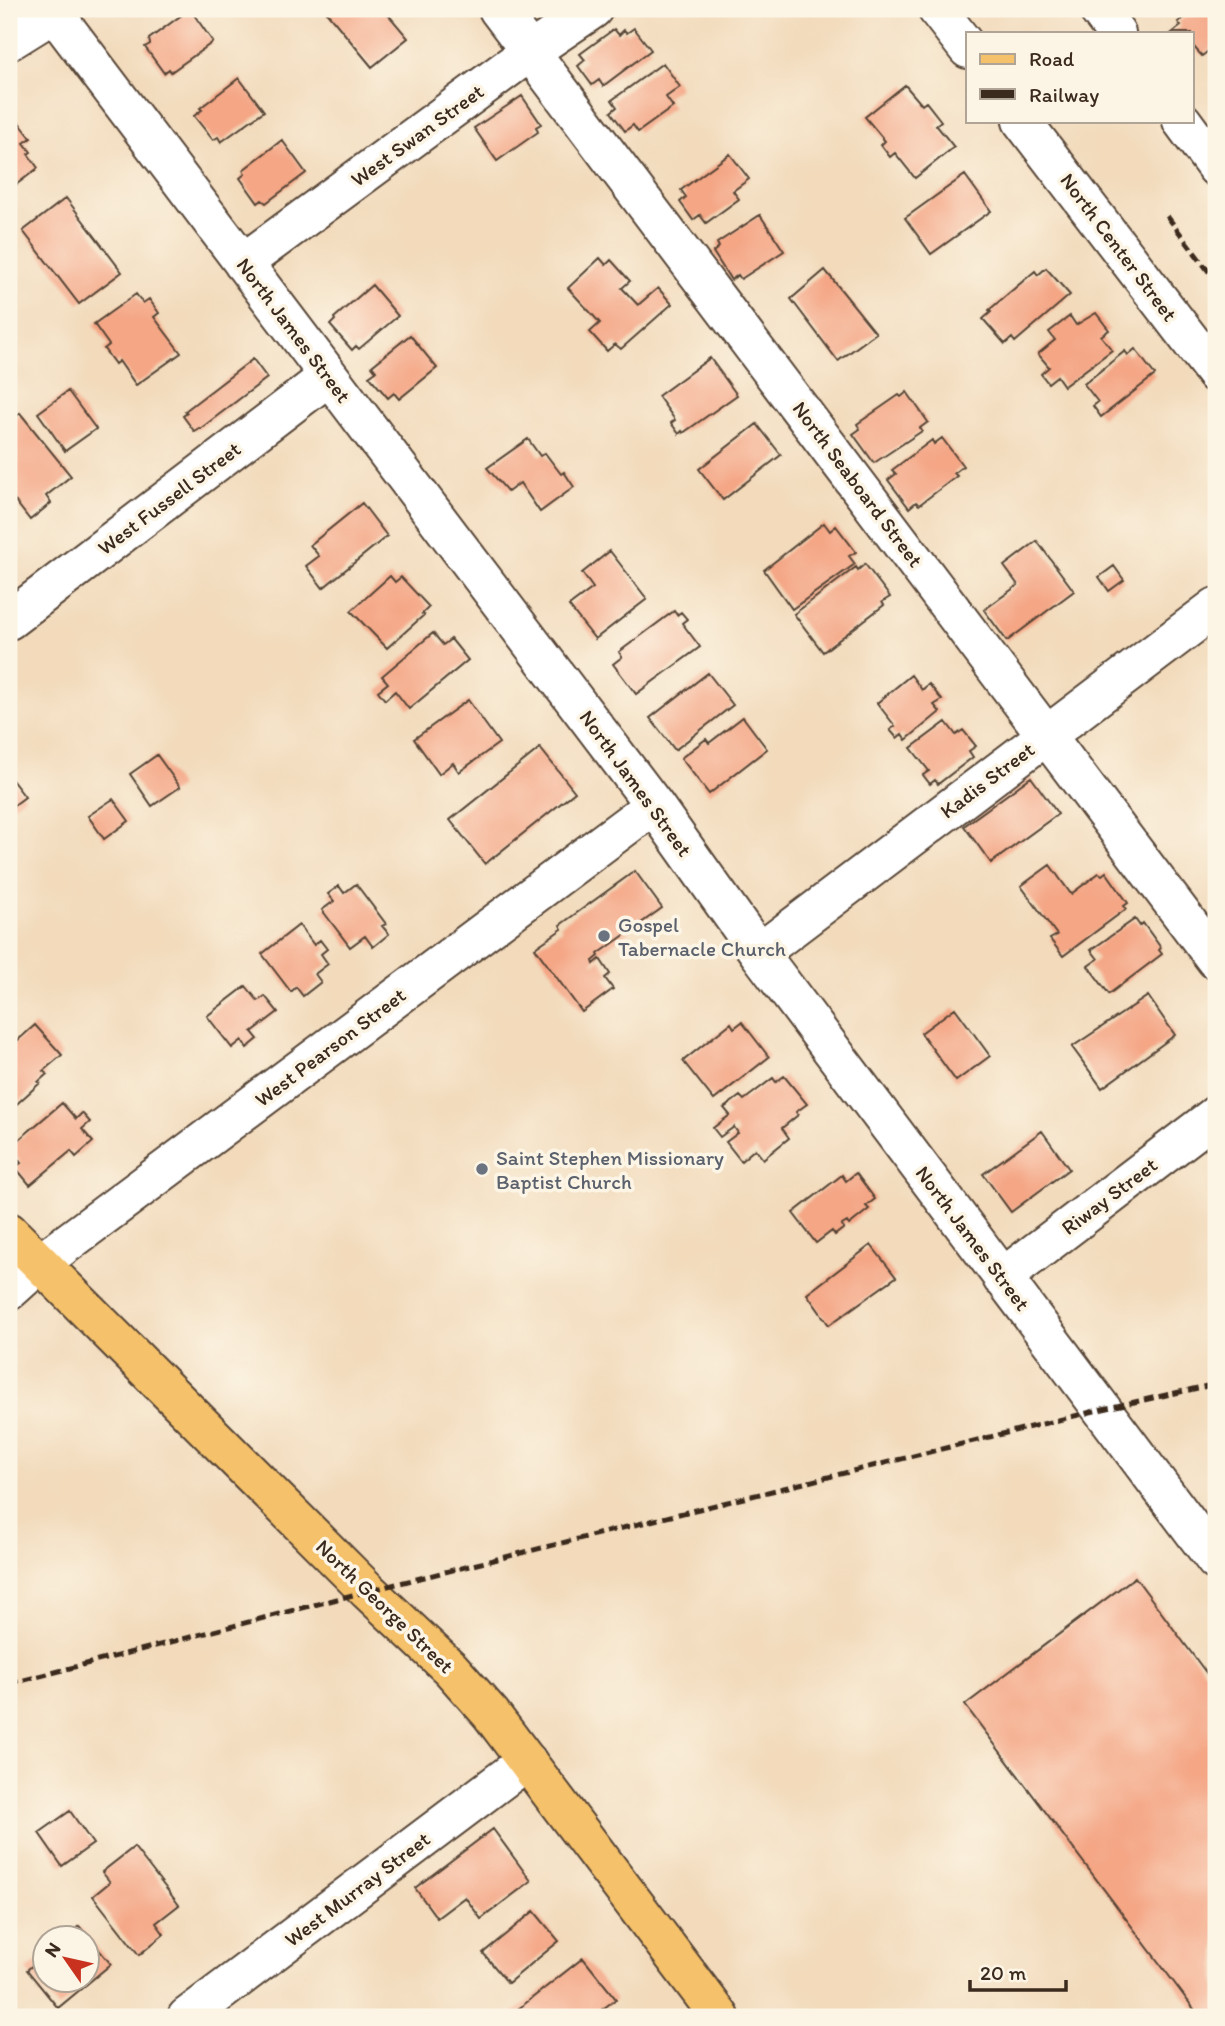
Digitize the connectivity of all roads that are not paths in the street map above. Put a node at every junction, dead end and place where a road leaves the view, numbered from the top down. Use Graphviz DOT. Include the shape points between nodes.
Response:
graph roads {
  1 [pos="498,9"];
  2 [pos="593,9"];
  3 [pos="937,9"];
  4 [pos="1098,9"];
  5 [pos="52,11"];
  6 [pos="1115,32"];
  7 [pos="9,41"];
  8 [pos="966,46"];
  9 [pos="531,51"];
  10 [pos="1023,122"];
  11 [pos="1183,122"];
  12 [pos="1216,167"];
  13 [pos="243,263"];
  14 [pos="1216,374"];
  15 [pos="329,376"];
  16 [pos="1216,607"];
  17 [pos="9,620"];
  18 [pos="1047,734"];
  19 [pos="654,806"];
  20 [pos="759,953"];
  21 [pos="1216,960"];
  22 [pos="1216,1115"];
  23 [pos="9,1232"];
  24 [pos="39,1264"];
  25 [pos="1002,1278"];
  26 [pos="9,1291"];
  27 [pos="1216,1560"];
  28 [pos="527,1761"];
  29 [pos="187,2017"];
  30 [pos="720,2017"];
  1 -- 9 [label="street, North Seaboard Street"];
  2 -- 9 [label="street, West Swan Street"];
  3 -- 8 [label="street"];
  4 -- 6 [label="street"];
  5 -- 7 [label="street"];
  5 -- 13 [label="street, North James Street"];
  9 -- 13 [label="street, West Swan Street"];
  9 -- 18 [label="street, North Seaboard Street"];
  10 -- 14 [label="street, North Center Street"];
  11 -- 12 [label="street"];
  13 -- 15 [label="street, North James Street"];
  15 -- 17 [label="street, West Fussell Street"];
  15 -- 19 [label="street, North James Street"];
  16 -- 18 [label="street, Kadis Street"];
  18 -- 20 [label="street, Kadis Street"];
  18 -- 21 [label="street, North Seaboard Street"];
  19 -- 20 [label="street, North James Street"];
  19 -- 24 [label="street, West Pearson Street"];
  20 -- 25 [label="street, North James Street"];
  22 -- 25 [label="street, Riway Street"];
  23 -- 24 [label="main road, North George Street"];
  24 -- 26 [label="street, West Pearson Street"];
  24 -- 28 [label="main road, North George Street" via="451,1669"];
  25 -- 27 [label="street, North James Street"];
  28 -- 29 [label="street, West Murray Street"];
  28 -- 30 [label="main road, North George Street"];
}
